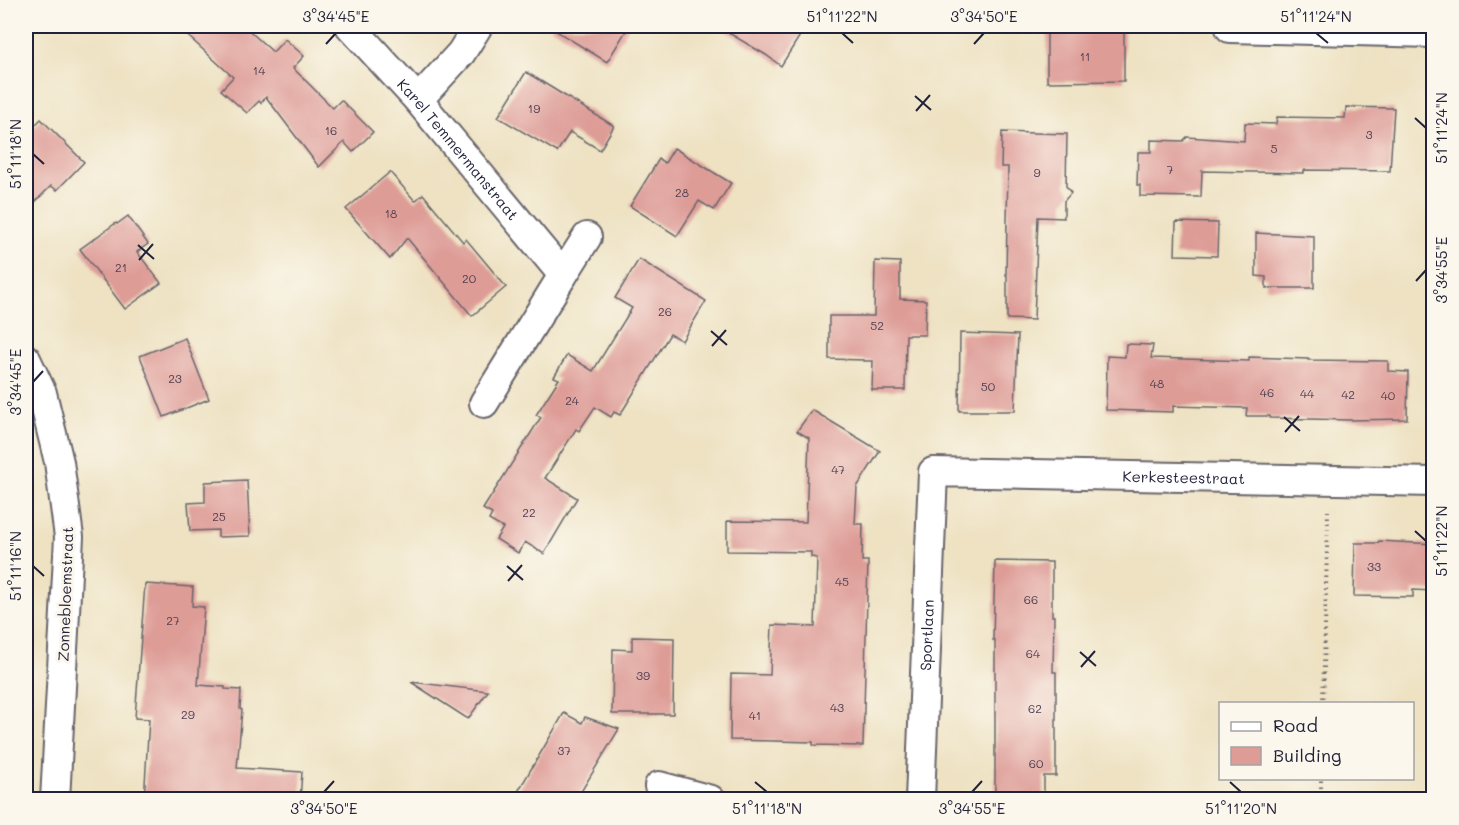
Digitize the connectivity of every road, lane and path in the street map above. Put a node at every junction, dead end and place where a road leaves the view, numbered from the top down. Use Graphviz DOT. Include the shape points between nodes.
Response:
graph roads {
  1 [pos="350,26"];
  2 [pos="478,26"];
  3 [pos="1230,28"];
  4 [pos="1434,33"];
  5 [pos="418,100"];
  6 [pos="587,237"];
  7 [pos="563,274"];
  8 [pos="26,359"];
  9 [pos="484,403"];
  10 [pos="933,472"];
  11 [pos="1329,480"];
  12 [pos="1434,482"];
  13 [pos="1323,702"];
  14 [pos="1321,780"];
  15 [pos="659,786"];
  16 [pos="55,800"];
  17 [pos="711,800"];
  18 [pos="920,800"];
  19 [pos="1321,800"];
  1 -- 5 [label="street, Karel Temmermanstraat"];
  2 -- 5 [label="street" via="461,53"];
  3 -- 4 [label="street"];
  5 -- 7 [label="street, Karel Temmermanstraat"];
  6 -- 7 [label="street"];
  7 -- 9 [label="street"];
  8 -- 16 [label="street, Zonnebloemstraat" via="42,393 59,462 69,537"];
  10 -- 11 [label="street, Kerkesteestraat"];
  10 -- 18 [label="street, Sportlaan"];
  11 -- 12 [label="street, Kerkesteestraat"];
  11 -- 13 [label="path"];
  14 -- 19 [label="path"];
  15 -- 17 [label="street"];
}
